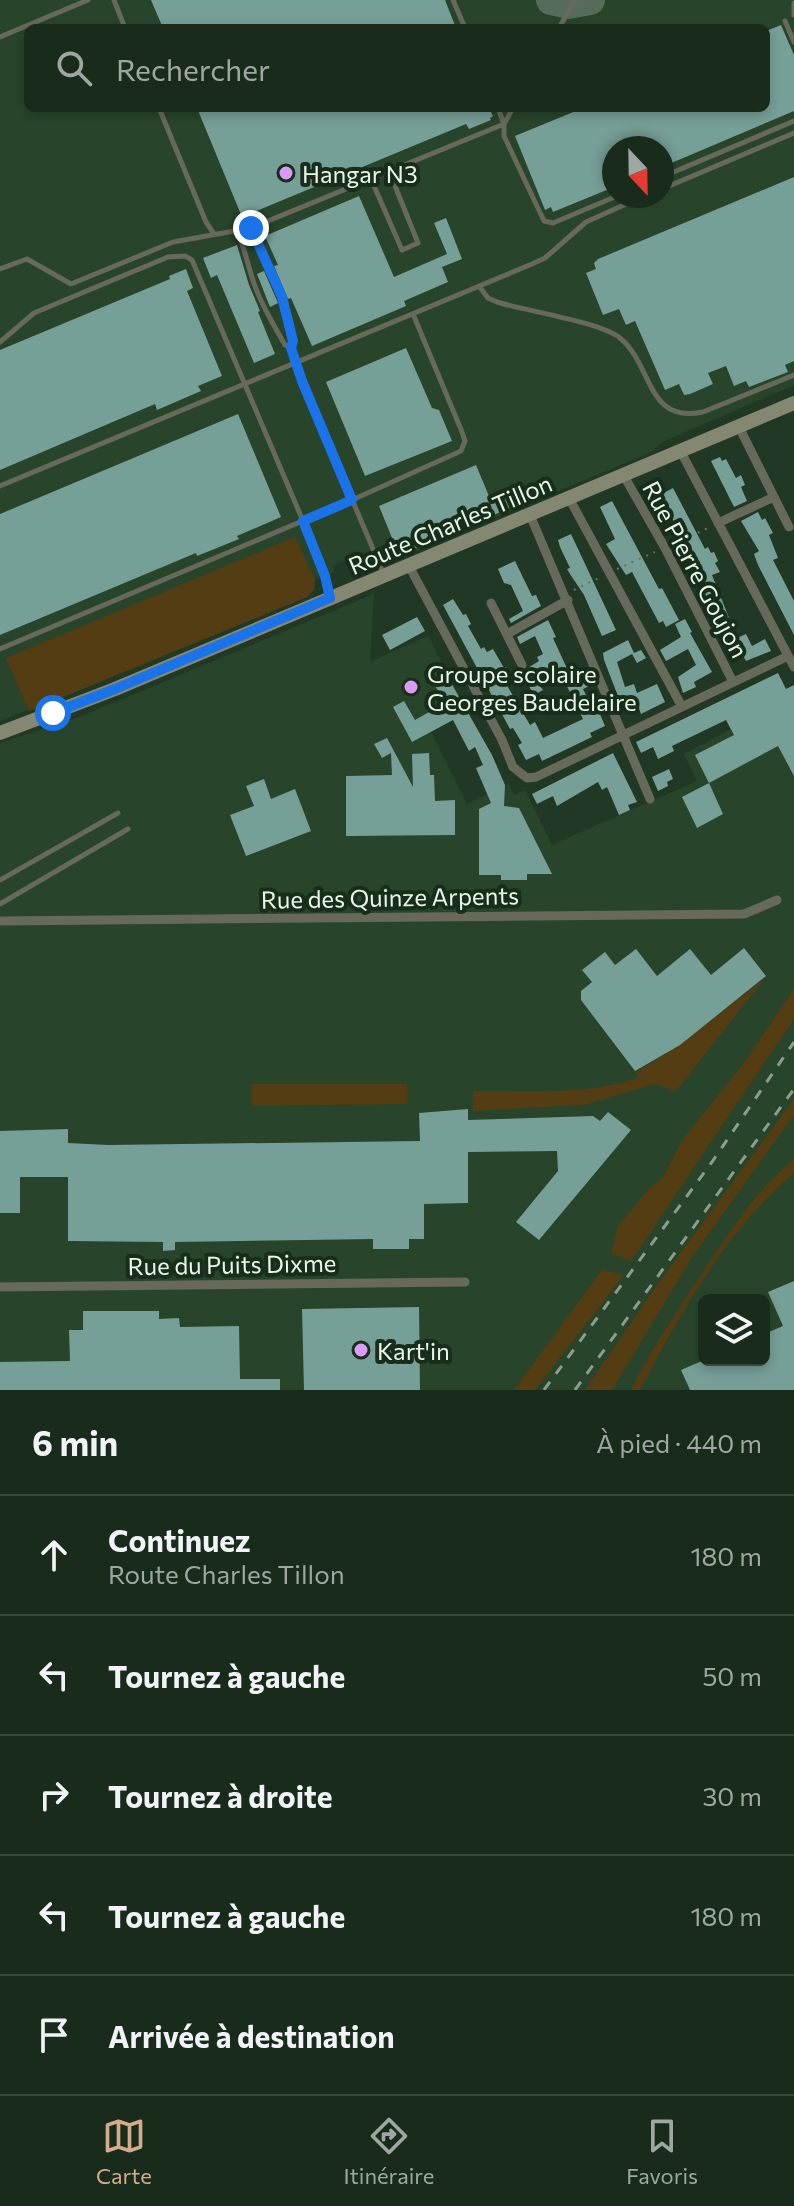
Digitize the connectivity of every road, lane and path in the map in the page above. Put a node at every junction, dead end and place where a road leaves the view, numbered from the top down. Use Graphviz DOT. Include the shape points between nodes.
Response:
graph roads {
  1 [pos="88,0"];
  2 [pos="114,0"];
  3 [pos="453,0"];
  4 [pos="575,0"];
  5 [pos="794,3"];
  6 [pos="794,15"];
  7 [pos="785,21"];
  8 [pos="31,24"];
  9 [pos="123,24"];
  10 [pos="463,24"];
  11 [pos="561,24"];
  12 [pos="24,27"];
  13 [pos="0,37"];
  14 [pos="794,42"];
  15 [pos="161,112"];
  16 [pos="500,112"];
  17 [pos="511,112"];
  18 [pos="794,121"];
  19 [pos="504,124"];
  20 [pos="794,133"];
  21 [pos="389,171"];
  22 [pos="674,172"];
  23 [pos="371,179"];
  24 [pos="674,184"];
  25 [pos="602,202"];
  26 [pos="617,208"];
  27 [pos="251,228"];
  28 [pos="237,230"];
  29 [pos="214,234"];
  30 [pos="0,269"];
  31 [pos="479,286"];
  32 [pos="413,314"];
  33 [pos="0,342"];
  34 [pos="291,348"];
  35 [pos="297,362"];
  36 [pos="794,375"];
  37 [pos="246,384"];
  38 [pos="794,403"];
  39 [pos="739,427"];
  40 [pos="681,452"];
  41 [pos="624,476"];
  42 [pos="0,486"];
  43 [pos="774,497"];
  44 [pos="569,498"];
  45 [pos="352,500"];
  46 [pos="530,515"];
  47 [pos="303,521"];
  48 [pos="718,523"];
  49 [pos="789,527"];
  50 [pos="665,548"];
  51 [pos="409,566"];
  52 [pos="611,572"];
  53 [pos="385,576"];
  54 [pos="566,597"];
  55 [pos="330,598"];
  56 [pos="491,603"];
  57 [pos="507,634"];
  58 [pos="0,649"];
  59 [pos="788,656"];
  60 [pos="522,665"];
  61 [pos="794,667"];
  62 [pos="732,680"];
  63 [pos="681,705"];
  64 [pos="0,733"];
  65 [pos="623,735"];
  66 [pos="650,799"];
  67 [pos="118,813"];
  68 [pos="128,829"];
  69 [pos="0,880"];
  70 [pos="777,900"];
  71 [pos="0,904"];
  72 [pos="0,921"];
  73 [pos="465,1282"];
  74 [pos="0,1287"];
  1 -- 8 [label="lane"];
  2 -- 9 [label="lane"];
  3 -- 10 [label="lane"];
  4 -- 11 [label="lane"];
  5 -- 6 [label="lane"];
  7 -- 14 [label="lane"];
  12 -- 13 [label="lane"];
  15 -- 29 [label="lane"];
  16 -- 19 [label="lane"];
  17 -- 19 [label="lane"];
  18 -- 22 [label="lane"];
  19 -- 21 [label="lane"];
  19 -- 25 [label="lane" via="504,136 544,221 553,223"];
  20 -- 24 [label="lane"];
  21 -- 23 [label="lane"];
  21 -- 23 [label="lane" via="418,243 402,250"];
  23 -- 27 [label="lane"];
  26 -- 31 [label="lane" via="586,222 545,258"];
  27 -- 28 [label="lane"];
  27 -- 34 [label="lane" via="282,297"];
  28 -- 29 [label="lane"];
  28 -- 34 [label="lane" via="264,307"];
  29 -- 30 [label="lane" via="173,242 71,284 27,259"];
  31 -- 32 [label="lane"];
  31 -- 36 [label="lane" via="497,302 618,335 658,401 676,411 703,412"];
  32 -- 35 [label="lane"];
  32 -- 45 [label="lane" via="464,446 454,456"];
  33 -- 37 [label="lane" via="34,313 168,257 185,256 192,260"];
  34 -- 35 [label="lane"];
  35 -- 37 [label="lane"];
  35 -- 45 [label="lane"];
  37 -- 42 [label="lane"];
  37 -- 47 [label="lane"];
  38 -- 39 [label="main road, Route Charles Tillon"];
  39 -- 40 [label="main road, Route Charles Tillon"];
  39 -- 43 [label="street"];
  40 -- 41 [label="main road, Route Charles Tillon"];
  40 -- 48 [label="street"];
  41 -- 44 [label="main road, Route Charles Tillon"];
  41 -- 50 [label="street, Rue Pierre Goujon"];
  43 -- 48 [label="street"];
  43 -- 49 [label="street"];
  44 -- 46 [label="main road, Route Charles Tillon"];
  44 -- 52 [label="street"];
  45 -- 47 [label="lane"];
  45 -- 53 [label="lane"];
  46 -- 51 [label="main road, Route Charles Tillon"];
  46 -- 54 [label="street"];
  47 -- 55 [label="lane"];
  47 -- 58 [label="lane"];
  48 -- 50 [label="path"];
  48 -- 59 [label="street"];
  50 -- 52 [label="path"];
  50 -- 62 [label="street, Rue Pierre Goujon"];
  51 -- 53 [label="main road, Route Charles Tillon"];
  51 -- 65 [label="street" via="513,767 527,778 536,777"];
  52 -- 54 [label="path"];
  52 -- 63 [label="street"];
  53 -- 55 [label="main road, Route Charles Tillon"];
  54 -- 57 [label="street"];
  54 -- 65 [label="street"];
  55 -- 64 [label="main road, Route Charles Tillon"];
  56 -- 57 [label="street"];
  57 -- 60 [label="street"];
  59 -- 61 [label="street"];
  59 -- 62 [label="street"];
  62 -- 63 [label="street"];
  63 -- 65 [label="street"];
  65 -- 66 [label="street"];
  67 -- 69 [label="lane"];
  68 -- 71 [label="lane"];
  70 -- 72 [label="street, Rue des Quinze Arpents" via="744,914"];
  73 -- 74 [label="street, Rue du Puits Dixme"];
}
